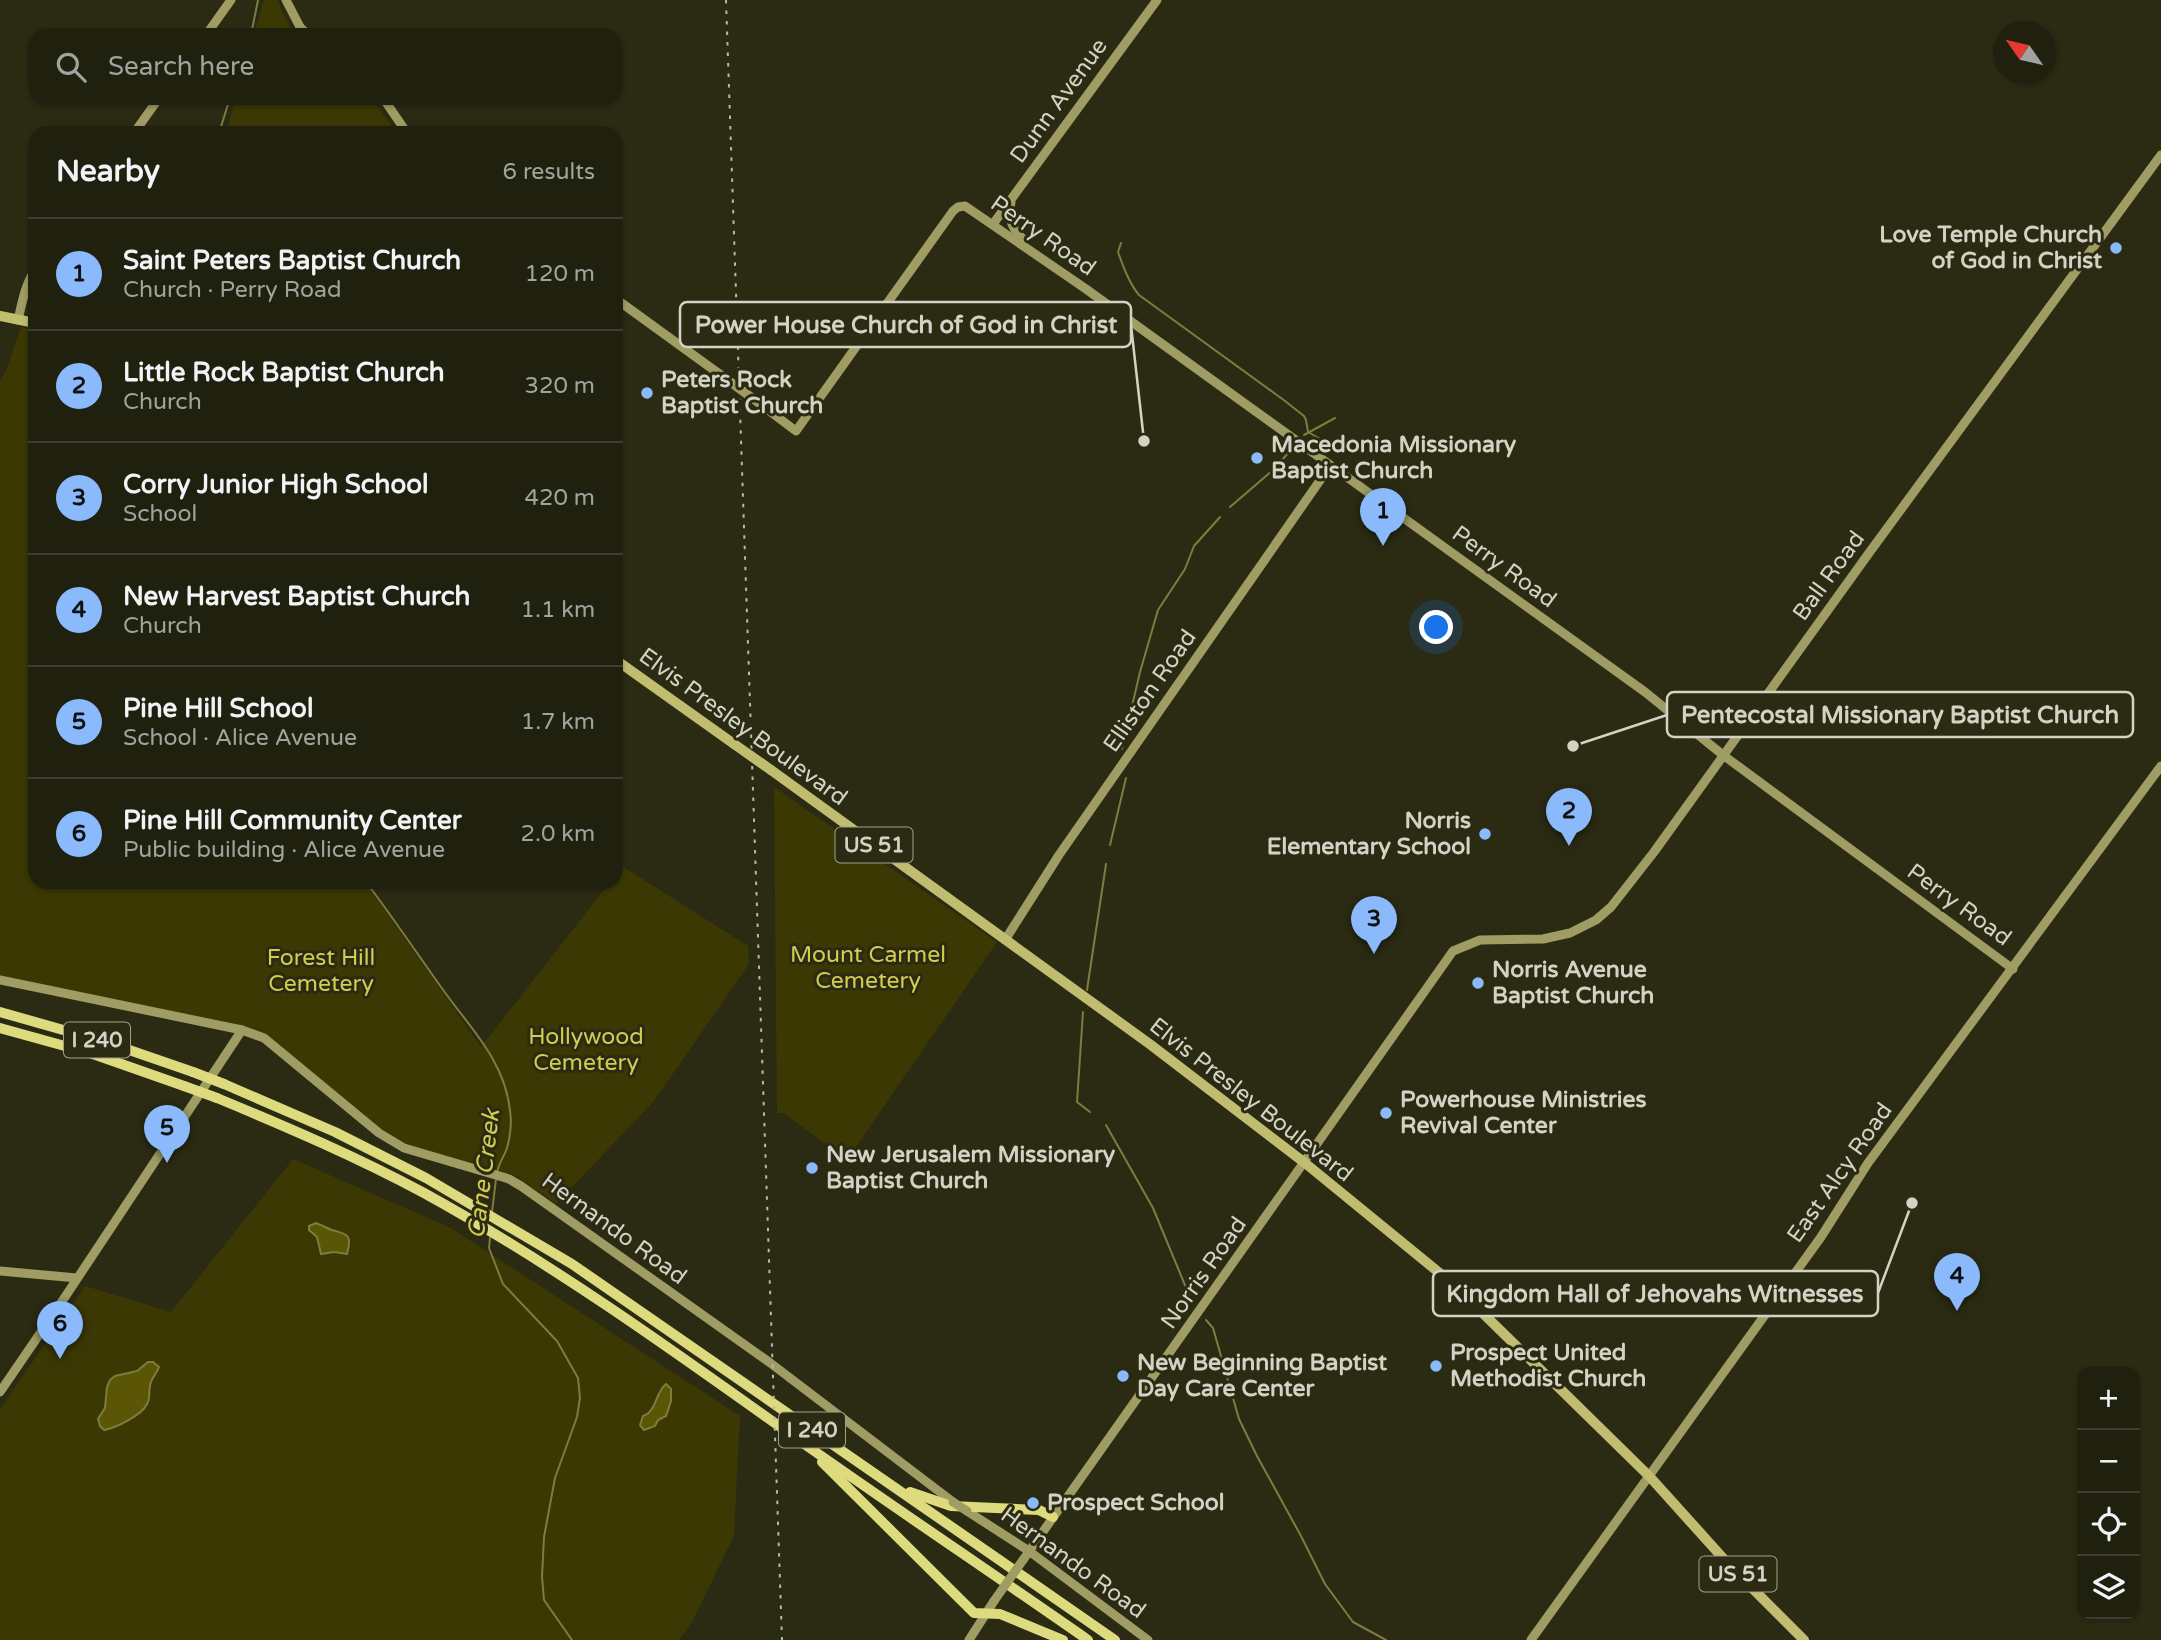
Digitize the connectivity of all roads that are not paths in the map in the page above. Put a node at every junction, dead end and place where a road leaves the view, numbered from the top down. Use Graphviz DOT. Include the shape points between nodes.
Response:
graph roads {
  1 [pos="231,0"];
  2 [pos="286,0"];
  3 [pos="1157,0"];
  4 [pos="211,28"];
  5 [pos="301,28"];
  6 [pos="154,105"];
  7 [pos="388,105"];
  8 [pos="139,126"];
  9 [pos="402,126"];
  10 [pos="2161,155"];
  11 [pos="1013,197"];
  12 [pos="993,224"];
  13 [pos="1040,257"];
  14 [pos="28,284"];
  15 [pos="623,304"];
  16 [pos="0,316"];
  17 [pos="18,320"];
  18 [pos="28,322"];
  19 [pos="1330,466"];
  20 [pos="623,665"];
  21 [pos="1723,755"];
  22 [pos="2161,766"];
  23 [pos="1005,940"];
  24 [pos="1480,940"];
  25 [pos="2013,969"];
  26 [pos="0,980"];
  27 [pos="0,1012"];
  28 [pos="0,1028"];
  29 [pos="242,1030"];
  30 [pos="1305,1163"];
  31 [pos="0,1271"];
  32 [pos="77,1278"];
  33 [pos="0,1392"];
  34 [pos="800,1440"];
  35 [pos="1650,1477"];
  36 [pos="887,1482"];
  37 [pos="1053,1517"];
  38 [pos="1026,1556"];
  39 [pos="985,1614"];
  40 [pos="969,1640"];
  41 [pos="1063,1640"];
  42 [pos="1088,1640"];
  43 [pos="1115,1640"];
  44 [pos="1147,1640"];
  45 [pos="1531,1640"];
  46 [pos="1804,1640"];
  1 -- 4 [label="street"];
  2 -- 5 [label="street"];
  3 -- 11 [label="street, Dunn Avenue"];
  6 -- 8 [label="street"];
  7 -- 9 [label="street"];
  10 -- 21 [label="street, Ball Road"];
  11 -- 12 [label="street, Dunn Avenue"];
  11 -- 13 [label="street" via="1010,222 1014,232"];
  12 -- 13 [label="street, Perry Road"];
  12 -- 15 [label="street, Perry Road, bridge" via="965,206 953,211 796,431"];
  13 -- 19 [label="street, Perry Road"];
  14 -- 17 [label="street"];
  16 -- 17 [label="main road"];
  17 -- 18 [label="main road"];
  19 -- 21 [label="street, Perry Road" via="1645,692"];
  19 -- 23 [label="street, Elliston Road" via="1059,855"];
  20 -- 23 [label="main road, Elvis Presley Boulevard / US 51, bridge"];
  21 -- 24 [label="street, Ball Road" via="1623,894 1596,919 1570,933 1543,939"];
  21 -- 25 [label="street, Perry Road"];
  22 -- 25 [label="street, East Alcy Road"];
  23 -- 30 [label="main road, Elvis Presley Boulevard / US 51"];
  24 -- 30 [label="street, Norris Road" via="1453,951"];
  25 -- 35 [label="street, East Alcy Road" via="1868,1163 1821,1237"];
  26 -- 29 [label="street, Hernando Road"];
  27 -- 36 [label="highway, I 240, bridge" via="109,1043 224,1084 426,1178 592,1278"];
  28 -- 34 [label="highway, I 240, bridge" via="184,1086 341,1151 503,1239"];
  29 -- 32 [label="street"];
  29 -- 38 [label="street, Hernando Road, bridge" via="264,1038 404,1148 509,1179 769,1362"];
  30 -- 35 [label="main road, Elvis Presley Boulevard / US 51" via="1453,1284"];
  30 -- 37 [label="street, Norris Road"];
  31 -- 32 [label="street"];
  32 -- 33 [label="street"];
  34 -- 39 [label="highway" via="974,1612"];
  34 -- 42 [label="highway, I 240"];
  35 -- 45 [label="street, East Alcy Road"];
  35 -- 46 [label="main road, Elvis Presley Boulevard / US 51"];
  36 -- 37 [label="highway" via="951,1506 1039,1510"];
  36 -- 43 [label="highway, I 240"];
  37 -- 38 [label="street, Norris Road"];
  38 -- 39 [label="street, Norris Road, bridge"];
  38 -- 44 [label="street, Hernando Road"];
  39 -- 40 [label="street, Norris Road"];
  39 -- 41 [label="highway" via="1000,1614"];
}
